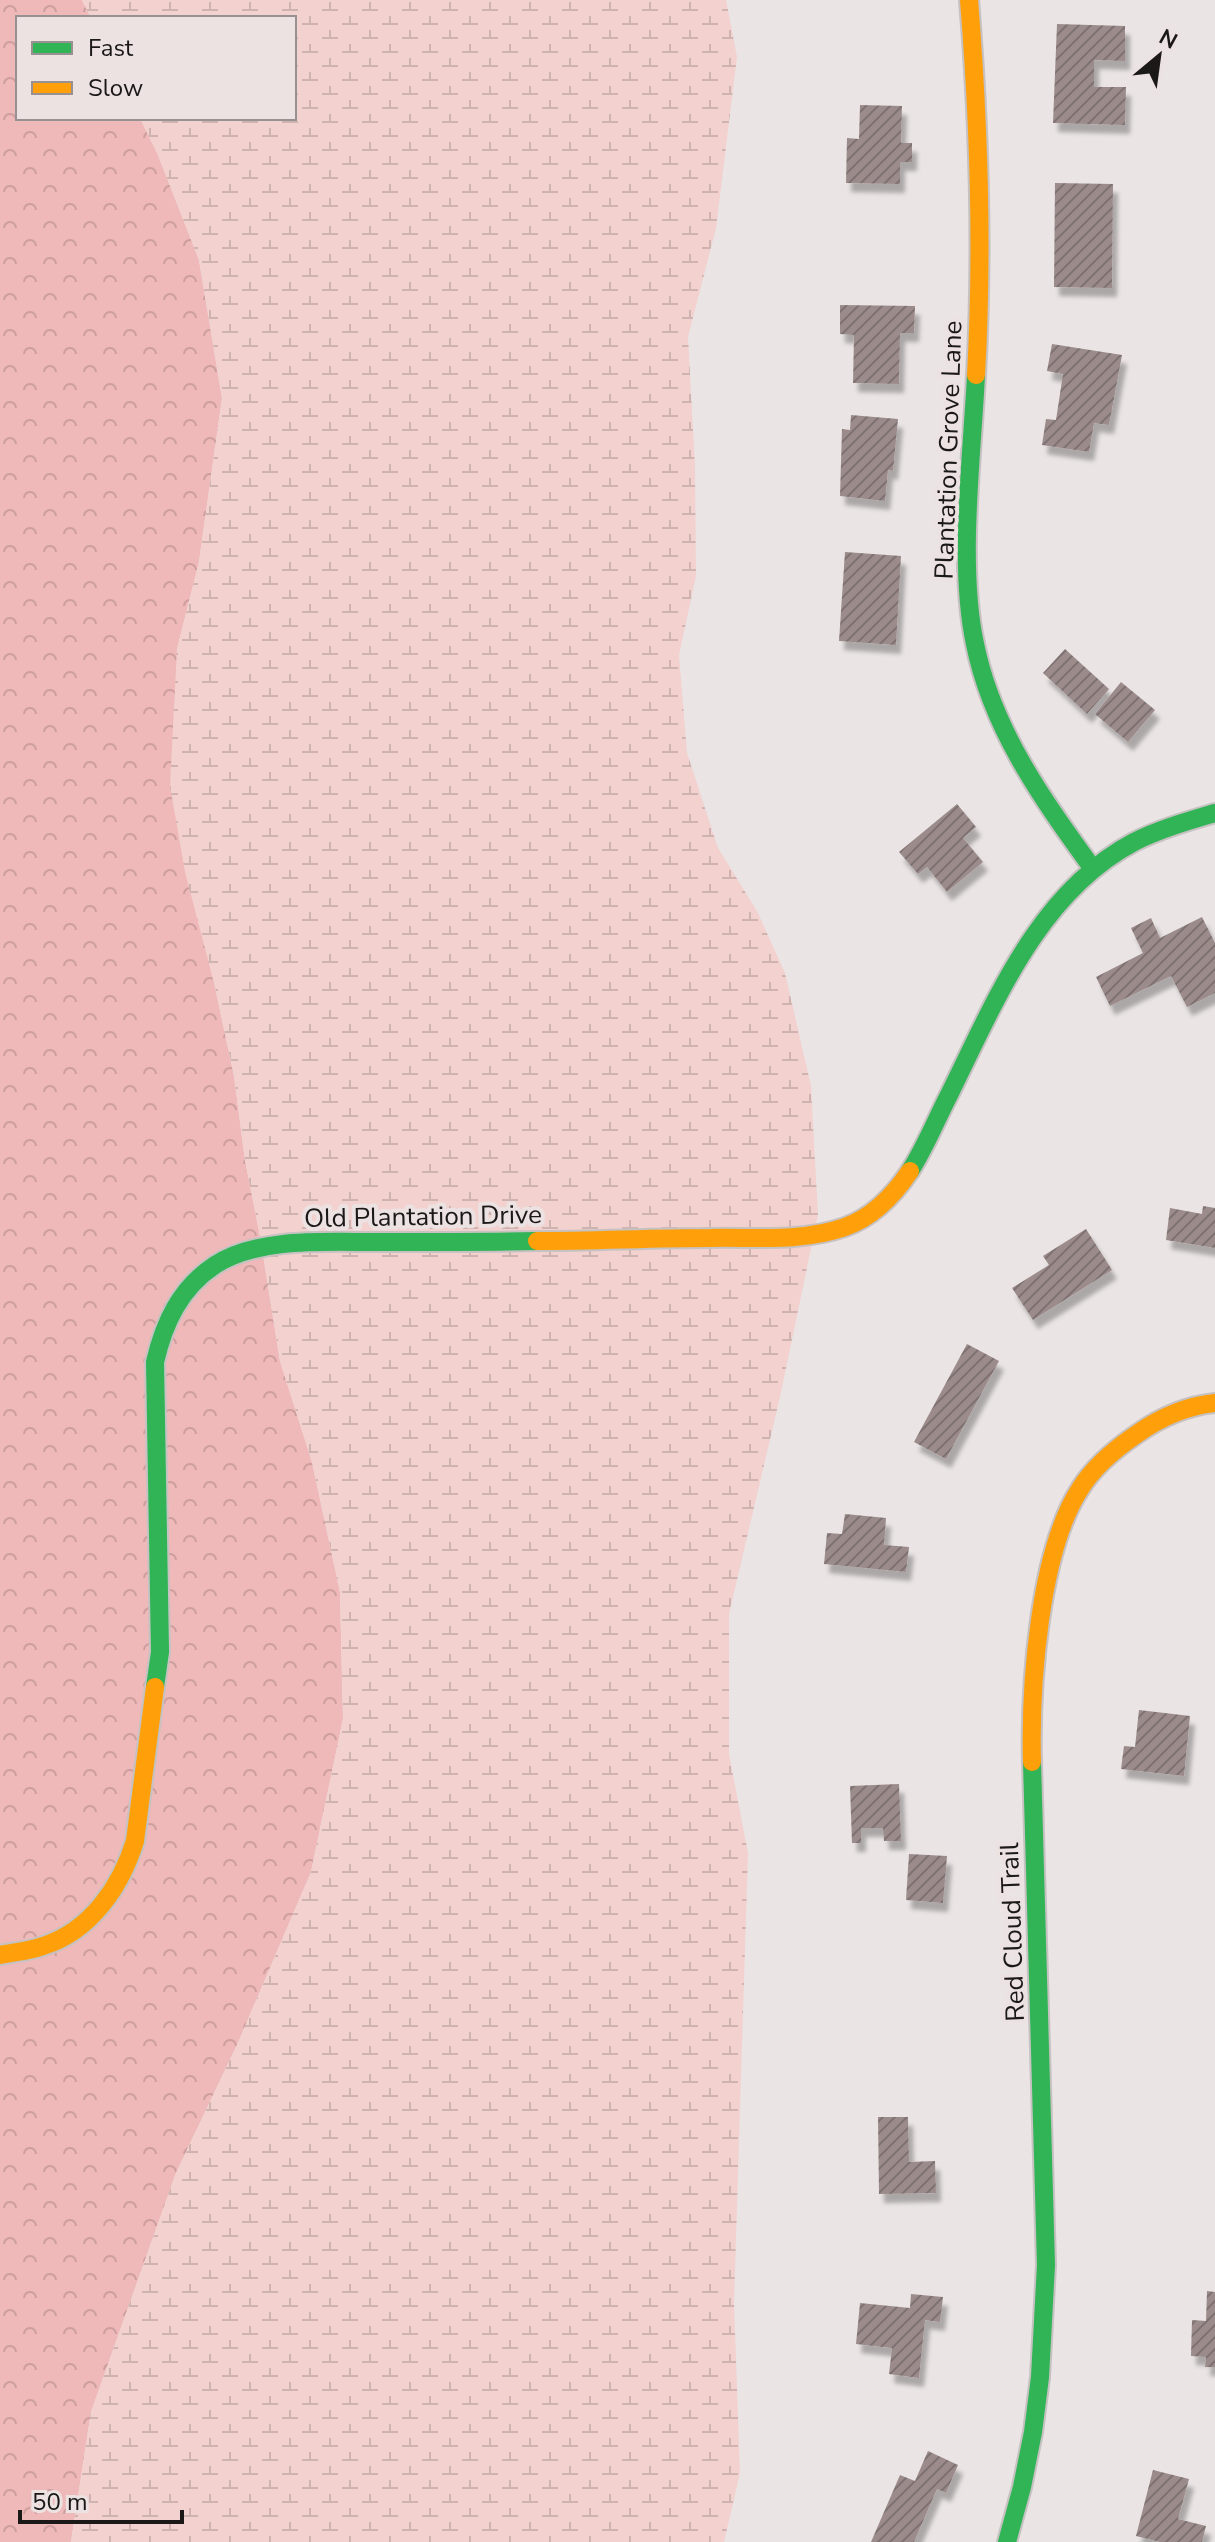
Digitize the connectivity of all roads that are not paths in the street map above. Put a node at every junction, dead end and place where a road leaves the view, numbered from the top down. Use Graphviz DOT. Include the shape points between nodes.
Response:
graph roads {
  1 [pos="969,0"];
  2 [pos="1215,813"];
  3 [pos="1093,869"];
  4 [pos="1215,1403"];
  5 [pos="0,1955"];
  6 [pos="1007,2542"];
  1 -- 3 [label="street, Plantation Grove Lane" via="978,342 971,445 971,622 991,703 1011,748"];
  2 -- 3 [label="street, Old Plantation Drive" via="1159,830"];
  3 -- 5 [label="street, Old Plantation Drive" via="1035,932 899,1188 859,1220 809,1234 311,1243 239,1254 195,1281 167,1317 155,1362 160,1652 135,1841 110,1897 81,1926 45,1946"];
  4 -- 6 [label="street, Red Cloud Trail" via="1173,1412 1118,1447 1078,1491 1055,1546 1041,1629 1032,1756 1047,2213 1045,2313 1031,2448"];
}
